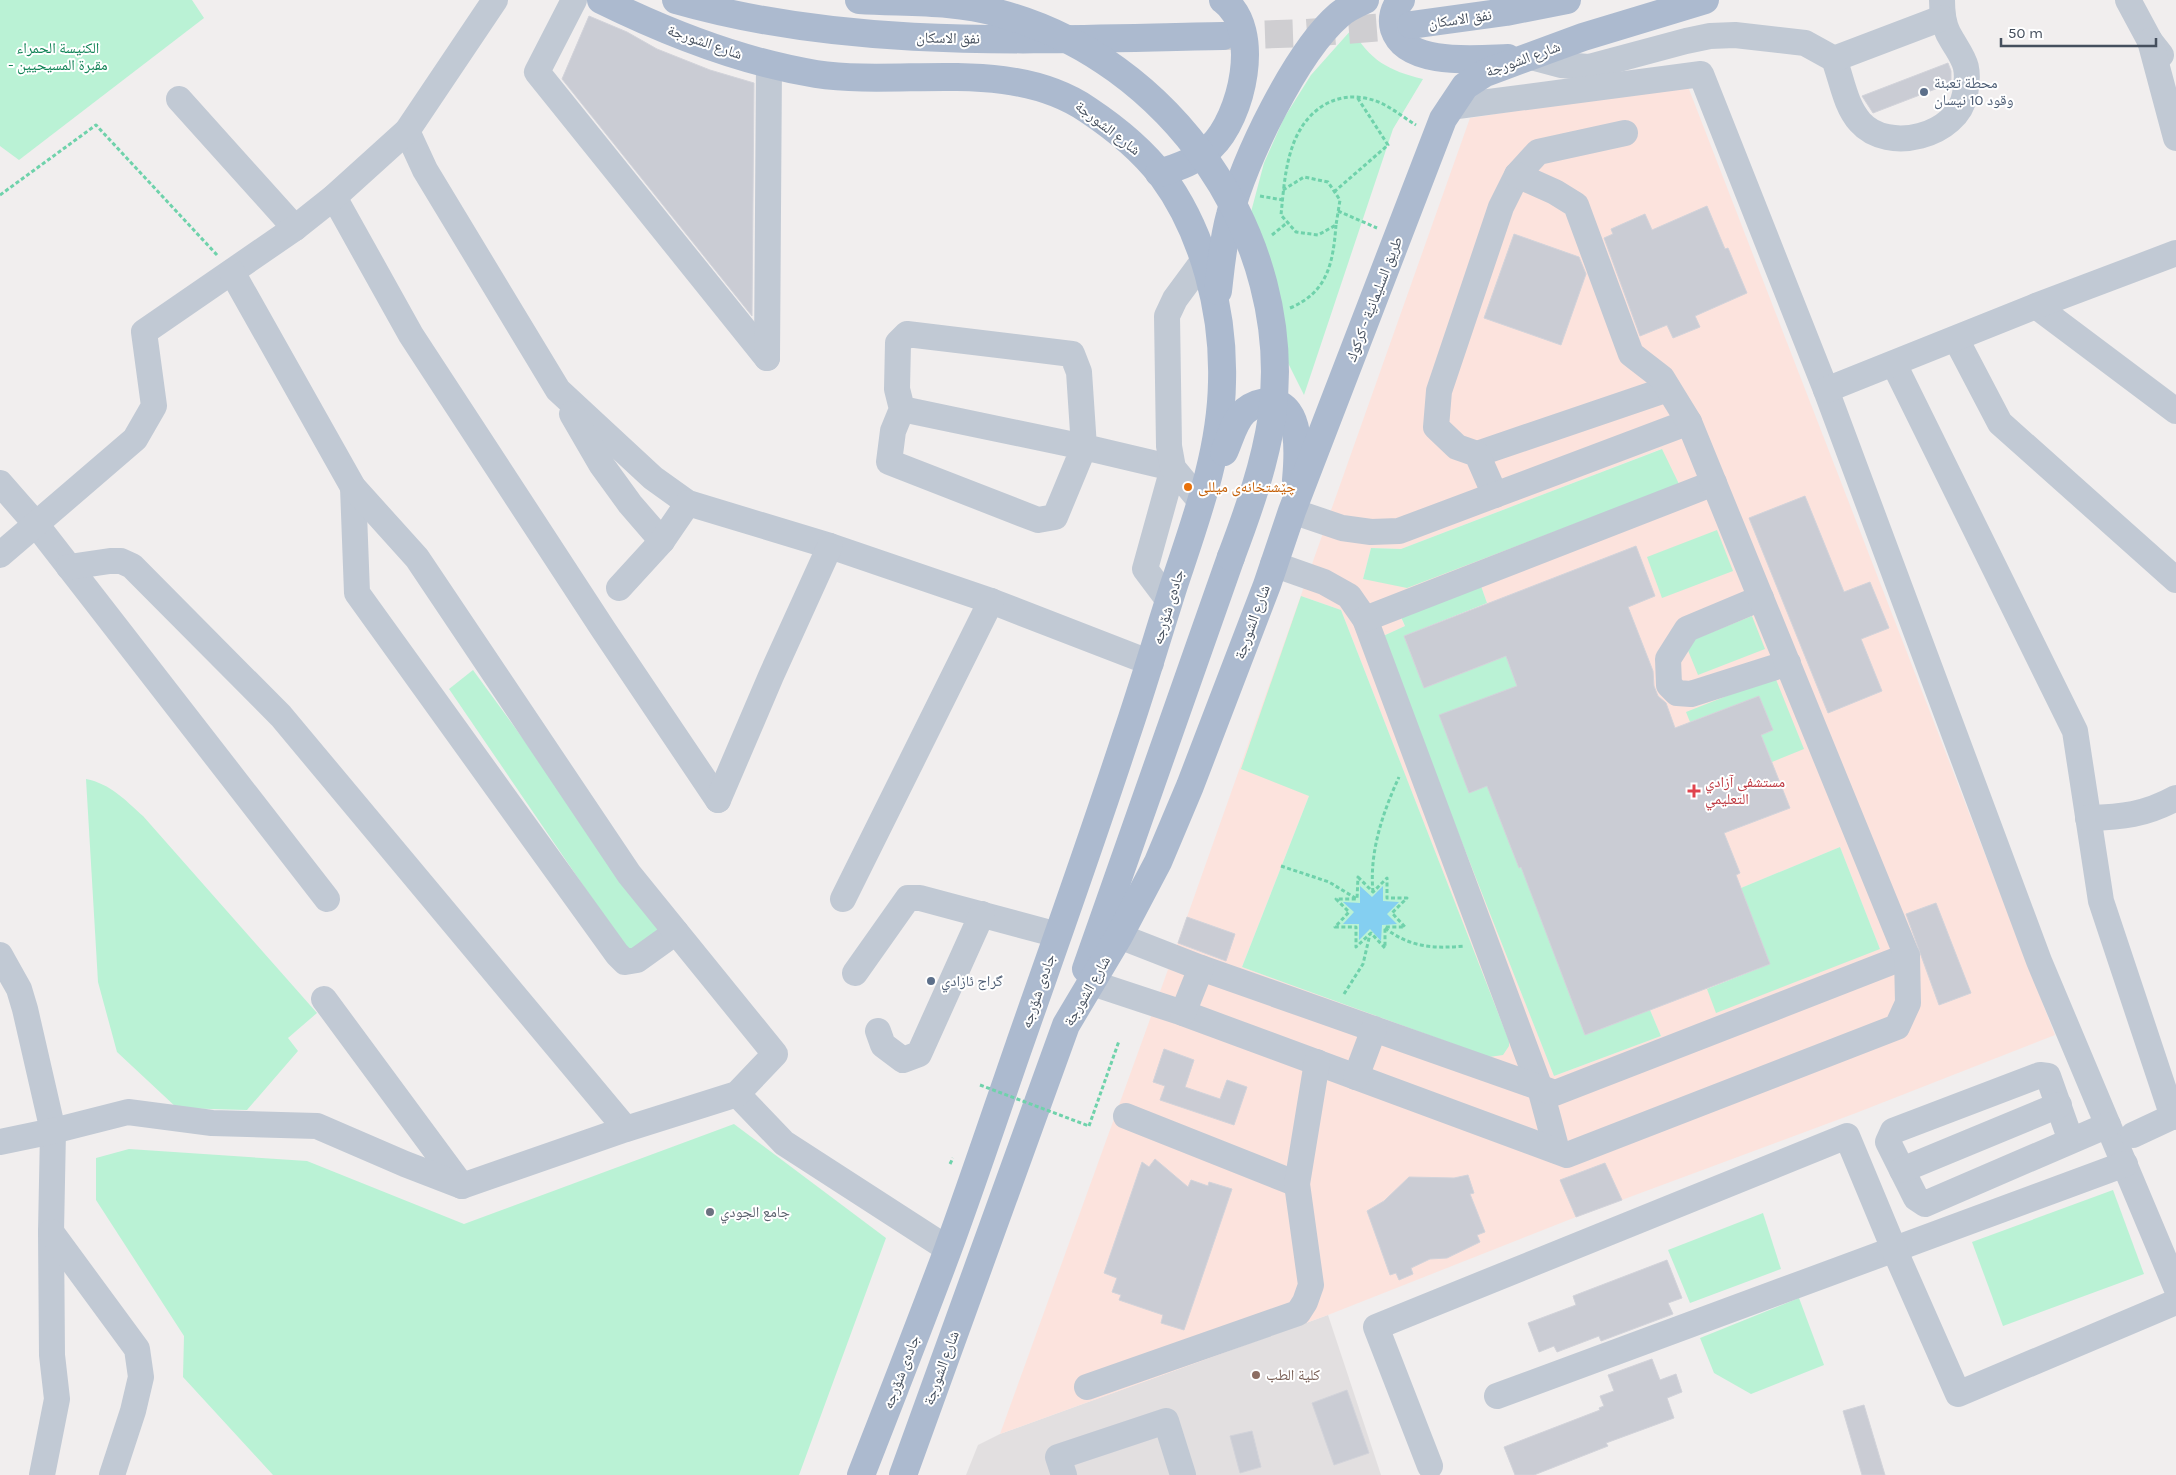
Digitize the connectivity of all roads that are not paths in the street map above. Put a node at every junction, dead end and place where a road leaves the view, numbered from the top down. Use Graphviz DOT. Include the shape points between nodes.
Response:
graph roads {
  1 [pos="496,0"];
  2 [pos="574,0"];
  3 [pos="601,0"];
  4 [pos="676,0"];
  5 [pos="859,0"];
  6 [pos="1223,0"];
  7 [pos="1365,0"];
  8 [pos="1401,0"];
  9 [pos="1567,0"];
  10 [pos="1705,0"];
  11 [pos="2128,0"];
  12 [pos="1944,17"];
  13 [pos="1411,25"];
  14 [pos="1223,36"];
  15 [pos="2150,40"];
  16 [pos="1531,57"];
  17 [pos="769,64"];
  18 [pos="1837,66"];
  19 [pos="2176,75"];
  20 [pos="1591,77"];
  21 [pos="1457,97"];
  22 [pos="179,99"];
  23 [pos="407,131"];
  24 [pos="1625,133"];
  25 [pos="2176,138"];
  26 [pos="1160,173"];
  27 [pos="1517,175"];
  28 [pos="334,197"];
  29 [pos="296,228"];
  30 [pos="2176,254"];
  31 [pos="1204,261"];
  32 [pos="232,272"];
  33 [pos="2036,306"];
  34 [pos="1216,315"];
  35 [pos="1956,338"];
  36 [pos="1894,364"];
  37 [pos="1668,389"];
  38 [pos="558,390"];
  39 [pos="1826,390"];
  40 [pos="902,410"];
  41 [pos="2176,411"];
  42 [pos="1689,422"];
  43 [pos="1084,448"];
  44 [pos="1477,454"];
  45 [pos="1173,468"];
  46 [pos="0,483"];
  47 [pos="1714,483"];
  48 [pos="353,486"];
  49 [pos="1495,496"];
  50 [pos="1201,502"];
  51 [pos="688,503"];
  52 [pos="1291,513"];
  53 [pos="35,523"];
  54 [pos="662,541"];
  55 [pos="830,546"];
  56 [pos="0,555"];
  57 [pos="1273,564"];
  58 [pos="69,567"];
  59 [pos="2176,580"];
  60 [pos="619,588"];
  61 [pos="1761,598"];
  62 [pos="991,601"];
  63 [pos="1169,601"];
  64 [pos="1366,619"];
  65 [pos="1151,663"];
  66 [pos="1788,663"];
  67 [pos="2176,798"];
  68 [pos="2088,818"];
  69 [pos="327,899"];
  70 [pos="843,899"];
  71 [pos="982,914"];
  72 [pos="676,932"];
  73 [pos="1058,935"];
  74 [pos="1119,936"];
  75 [pos="0,954"];
  76 [pos="1907,956"];
  77 [pos="1201,968"];
  78 [pos="855,973"];
  79 [pos="1092,983"];
  80 [pos="324,999"];
  81 [pos="1183,1013"];
  82 [pos="1066,1025"];
  83 [pos="1374,1029"];
  84 [pos="878,1031"];
  85 [pos="1317,1062"];
  86 [pos="1356,1077"];
  87 [pos="1540,1088"];
  88 [pos="737,1094"];
  89 [pos="2059,1105"];
  90 [pos="1126,1116"];
  91 [pos="2174,1116"];
  92 [pos="2108,1125"];
  93 [pos="626,1129"];
  94 [pos="53,1131"];
  95 [pos="2133,1135"];
  96 [pos="2071,1140"];
  97 [pos="0,1142"];
  98 [pos="1557,1151"];
  99 [pos="2125,1164"];
  100 [pos="1902,1170"];
  101 [pos="1297,1184"];
  102 [pos="462,1186"];
  103 [pos="50,1232"];
  104 [pos="948,1249"];
  105 [pos="1894,1249"];
  106 [pos="2176,1288"];
  107 [pos="2176,1302"];
  108 [pos="1087,1387"];
  109 [pos="1497,1396"];
  110 [pos="1430,1466"];
  111 [pos="42,1475"];
  112 [pos="112,1475"];
  113 [pos="861,1475"];
  114 [pos="903,1475"];
  115 [pos="1064,1475"];
  116 [pos="1183,1475"];
  1 -- 23 [label="street"];
  2 -- 17 [label="street" via="537,72 767,358"];
  3 -- 17 [label="main road, شارع الشورجة" via="695,40"];
  4 -- 14 [label="main road, نفق الاسكان" via="781,24 879,35 973,39"];
  5 -- 82 [label="main road, bridge" via="959,4 998,13 1088,51 1126,76 1170,116 1204,157 1229,198 1255,255 1266,294 1272,338 1273,393 1268,435 1247,514"];
  6 -- 26 [label="main road" via="1237,14 1244,43 1244,68 1234,112 1218,139 1205,152"];
  7 -- 34 [label="main road" via="1338,16 1315,43 1282,95 1258,142 1230,214 1221,258"];
  8 -- 16 [label="main road" via="1394,12 1394,28 1399,39 1418,52 1457,59"];
  9 -- 13 [label="main road, نفق الاسكان" via="1499,14"];
  10 -- 16 [label="main road, شارع الشورجة" via="1583,37"];
  11 -- 15 [label="street"];
  12 -- 18 [label="street"];
  12 -- 18 [label="street" via="1967,65 1965,97 1944,125 1905,140 1882,137 1870,131 1854,115"];
  15 -- 19 [label="street"];
  15 -- 25 [label="street"];
  16 -- 20 [label="street"];
  16 -- 21 [label="main road, شارع الشورجة" via="1485,73"];
  17 -- 26 [label="main road, شارع الشورجة" via="841,77 981,79 1039,87 1068,97 1084,107 1133,144"];
  18 -- 20 [label="street" via="1805,43 1755,35 1710,36 1686,40"];
  20 -- 21 [label="street"];
  20 -- 39 [label="street" via="1701,74"];
  21 -- 52 [label="main road, طريق السليمانية - كركوك" via="1435,137"];
  22 -- 29 [label="street"];
  23 -- 28 [label="street"];
  23 -- 38 [label="street" via="425,170"];
  24 -- 27 [label="street" via="1538,152"];
  26 -- 31 [label="main road, شارع الشورجة" via="1181,207"];
  27 -- 37 [label="street" via="1576,205 1631,354 1658,374"];
  27 -- 44 [label="street" via="1501,207 1439,391 1436,427 1457,448"];
  28 -- 29 [label="street"];
  28 -- 55 [label="street" via="411,335 718,800"];
  29 -- 32 [label="street"];
  30 -- 33 [label="street"];
  31 -- 34 [label="main road, شارع الشورجة"];
  31 -- 45 [label="street" via="1175,299 1167,316 1169,446"];
  32 -- 48 [label="street"];
  32 -- 53 [label="street" via="144,332 154,406 136,439"];
  33 -- 35 [label="street"];
  33 -- 41 [label="street"];
  34 -- 50 [label="main road, شارع الشورجة" via="1222,355 1221,403 1213,457"];
  35 -- 36 [label="street"];
  35 -- 59 [label="street" via="2000,423"];
  36 -- 39 [label="street"];
  36 -- 68 [label="street" via="2075,731"];
  37 -- 42 [label="street"];
  37 -- 44 [label="street"];
  38 -- 51 [label="street" via="653,478"];
  38 -- 54 [label="street" via="601,464"];
  39 -- 92 [label="street" via="2039,961"];
  40 -- 43 [label="street"];
  40 -- 43 [label="street" via="893,431 889,462 1038,520 1055,517"];
  40 -- 43 [label="street" via="897,389 898,343 907,334 1072,354 1079,372"];
  42 -- 47 [label="street"];
  42 -- 49 [label="street"];
  43 -- 45 [label="street"];
  44 -- 49 [label="street"];
  45 -- 50 [label="street"];
  45 -- 63 [label="street" via="1145,569"];
  46 -- 53 [label="street"];
  47 -- 61 [label="street"];
  47 -- 64 [label="street"];
  48 -- 72 [label="street" via="416,558 629,874"];
  48 -- 72 [label="street" via="357,593 617,954 625,962 637,960"];
  49 -- 52 [label="street" via="1399,531 1342,528"];
  50 -- 52 [label="main road" via="1240,417 1255,405 1275,403 1289,415 1298,443"];
  50 -- 63 [label="main road, جادەی شۆرجە"];
  51 -- 54 [label="street"];
  51 -- 55 [label="street"];
  52 -- 57 [label="main road, شارع الشورجة"];
  53 -- 56 [label="street"];
  53 -- 58 [label="street"];
  54 -- 60 [label="street"];
  55 -- 62 [label="street"];
  57 -- 64 [label="street" via="1324,582 1349,596"];
  57 -- 74 [label="main road, شارع الشورجة" via="1190,786 1158,862"];
  58 -- 69 [label="street"];
  58 -- 93 [label="street" via="110,561 122,561 132,566 281,716"];
  61 -- 66 [label="street"];
  61 -- 66 [label="street" via="1688,629 1668,658 1669,685 1677,693 1691,694"];
  62 -- 65 [label="street"];
  62 -- 70 [label="street"];
  63 -- 65 [label="main road, جادەی شۆرجە"];
  64 -- 87 [label="street"];
  65 -- 73 [label="main road, جادەی شۆرجە"];
  66 -- 76 [label="street"];
  67 -- 68 [label="street" via="2128,816"];
  68 -- 91 [label="street" via="2101,901"];
  71 -- 73 [label="street"];
  71 -- 78 [label="street" via="920,898 908,898"];
  71 -- 84 [label="street" via="919,1054 903,1060 884,1045"];
  72 -- 88 [label="street" via="775,1054"];
  73 -- 104 [label="main road, جادەی شۆرجە"];
  74 -- 77 [label="street"];
  74 -- 79 [label="main road, شارع الشورجة"];
  75 -- 94 [label="street" via="23,1002"];
  76 -- 87 [label="street" via="1555,1093"];
  76 -- 98 [label="street" via="1908,1004 1896,1028 1567,1154"];
  77 -- 81 [label="street"];
  77 -- 83 [label="street"];
  79 -- 81 [label="street"];
  79 -- 82 [label="main road, شارع الشورجة"];
  80 -- 102 [label="street"];
  81 -- 85 [label="street"];
  82 -- 114 [label="main road, شارع الشورجة"];
  83 -- 86 [label="street"];
  83 -- 87 [label="street"];
  85 -- 86 [label="street"];
  85 -- 101 [label="street"];
  86 -- 98 [label="street"];
  87 -- 98 [label="street"];
  88 -- 93 [label="street"];
  88 -- 104 [label="street" via="784,1143"];
  89 -- 96 [label="street"];
  89 -- 100 [label="street"];
  89 -- 100 [label="street" via="2048,1076 2040,1075 1893,1131 1888,1142"];
  90 -- 101 [label="street"];
  91 -- 95 [label="street"];
  92 -- 96 [label="street"];
  92 -- 99 [label="street"];
  93 -- 102 [label="street"];
  94 -- 97 [label="street"];
  94 -- 102 [label="street" via="128,1112 212,1123 317,1126"];
  94 -- 103 [label="street"];
  96 -- 100 [label="street" via="1924,1204 1916,1198"];
  99 -- 105 [label="street"];
  99 -- 106 [label="street"];
  101 -- 108 [label="street" via="1311,1285 1298,1313"];
  103 -- 111 [label="street" via="52,1355 57,1399"];
  103 -- 112 [label="street" via="137,1349 141,1377"];
  104 -- 113 [label="main road, جادەی شۆرجە"];
  105 -- 107 [label="street" via="1958,1394"];
  105 -- 109 [label="street"];
  105 -- 110 [label="street" via="1847,1136 1376,1327"];
  115 -- 116 [label="street" via="1058,1457 1166,1421"];
}
